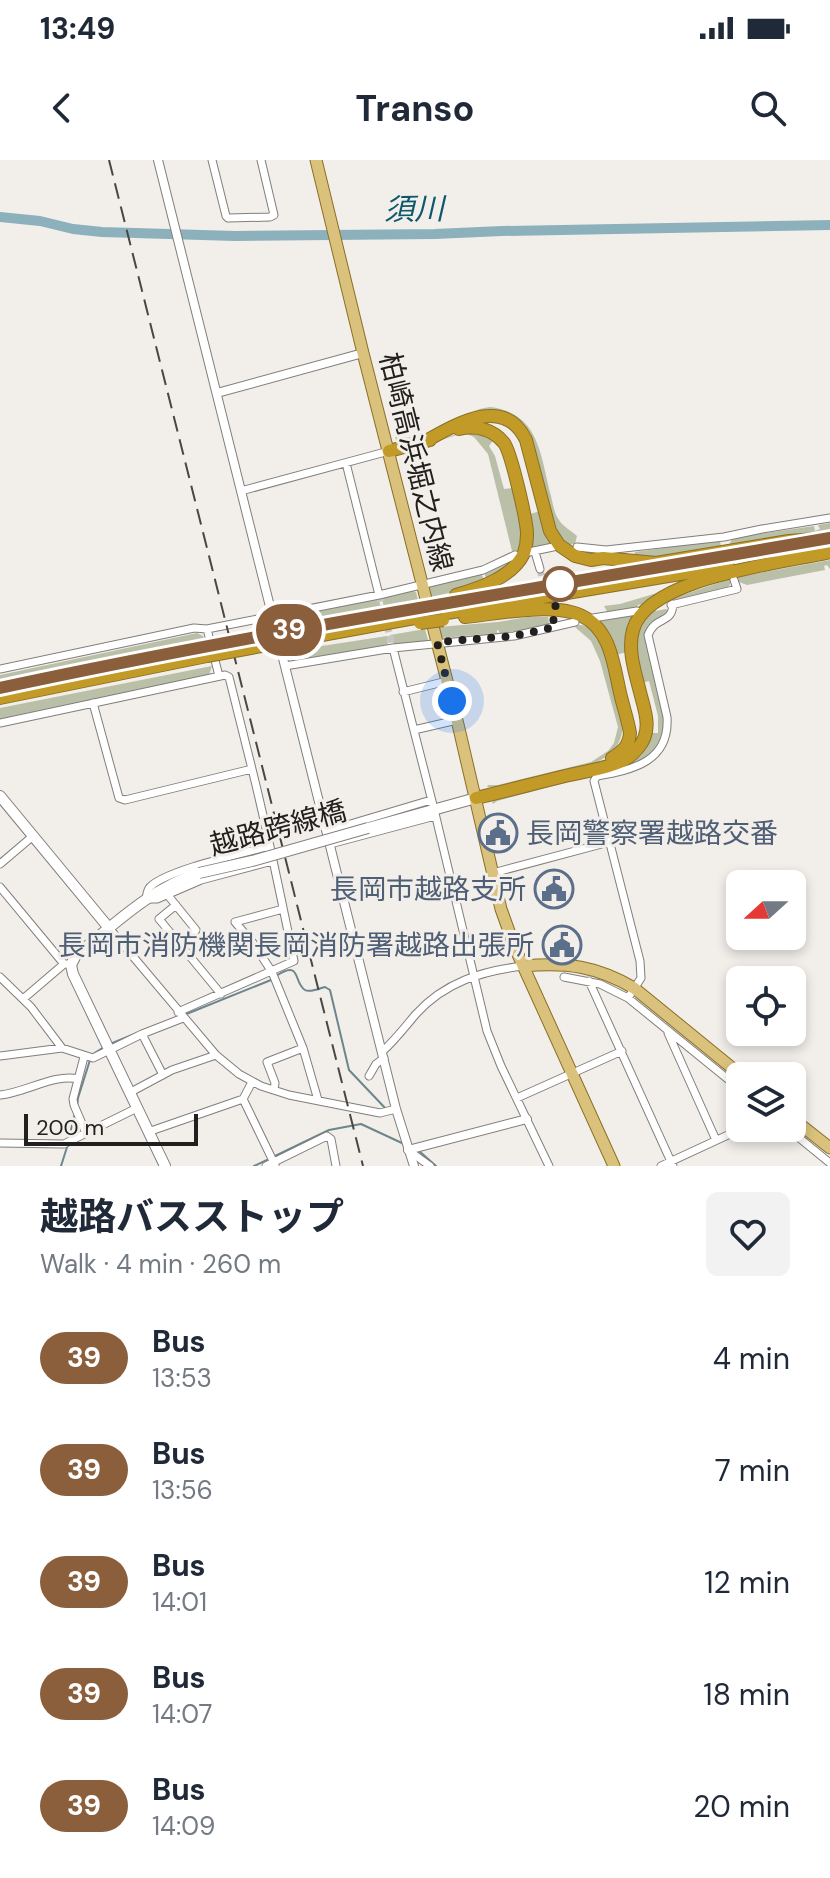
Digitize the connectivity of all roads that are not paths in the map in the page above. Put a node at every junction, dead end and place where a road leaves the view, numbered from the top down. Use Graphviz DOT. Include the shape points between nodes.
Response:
graph roads {
  1 [pos="158,160"];
  2 [pos="212,160"];
  3 [pos="261,160"];
  4 [pos="316,160"];
  5 [pos="363,353"];
  6 [pos="217,393"];
  7 [pos="424,442"];
  8 [pos="389,451"];
  9 [pos="346,463"];
  10 [pos="241,491"];
  11 [pos="830,518"];
  12 [pos="724,537"];
  13 [pos="830,538"];
  14 [pos="553,547"];
  15 [pos="577,547"];
  16 [pos="726,548"];
  17 [pos="830,550"];
  18 [pos="515,555"];
  19 [pos="540,569"];
  20 [pos="734,580"];
  21 [pos="423,585"];
  22 [pos="379,595"];
  23 [pos="440,609"];
  24 [pos="637,611"];
  25 [pos="418,613"];
  26 [pos="273,615"];
  27 [pos="593,618"];
  28 [pos="575,622"];
  29 [pos="207,629"];
  30 [pos="288,636"];
  31 [pos="437,642"];
  32 [pos="393,648"];
  33 [pos="206,651"];
  34 [pos="285,666"];
  35 [pos="0,669"];
  36 [pos="219,676"];
  37 [pos="447,681"];
  38 [pos="0,688"];
  39 [pos="403,692"];
  40 [pos="0,698"];
  41 [pos="93,703"];
  42 [pos="457,720"];
  43 [pos="0,723"];
  44 [pos="414,730"];
  45 [pos="252,769"];
  46 [pos="565,776"];
  47 [pos="0,796"];
  48 [pos="476,798"];
  49 [pos="434,808"];
  50 [pos="327,831"];
  51 [pos="33,836"];
  52 [pos="609,842"];
  53 [pos="330,844"];
  54 [pos="270,846"];
  55 [pos="272,861"];
  56 [pos="0,864"];
  57 [pos="493,873"];
  58 [pos="0,887"];
  59 [pos="166,893"];
  60 [pos="146,899"];
  61 [pos="176,905"];
  62 [pos="283,909"];
  63 [pos="109,928"];
  64 [pos="180,944"];
  65 [pos="67,964"];
  66 [pos="523,966"];
  67 [pos="272,972"];
  68 [pos="474,975"];
  69 [pos="564,977"];
  70 [pos="1,979"];
  71 [pos="589,981"];
  72 [pos="631,993"];
  73 [pos="221,994"];
  74 [pos="23,999"];
  75 [pos="181,1015"];
  76 [pos="666,1029"];
  77 [pos="142,1034"];
  78 [pos="62,1048"];
  79 [pos="303,1048"];
  80 [pos="109,1050"];
  81 [pos="622,1051"];
  82 [pos="216,1055"];
  83 [pos="383,1055"];
  84 [pos="0,1056"];
  85 [pos="84,1057"];
  86 [pos="726,1064"];
  87 [pos="572,1074"];
  88 [pos="163,1075"];
  89 [pos="369,1076"];
  90 [pos="726,1078"];
  91 [pos="78,1079"];
  92 [pos="252,1082"];
  93 [pos="274,1090"];
  94 [pos="129,1093"];
  95 [pos="0,1095"];
  96 [pos="517,1098"];
  97 [pos="243,1099"];
  98 [pos="318,1100"];
  99 [pos="137,1108"];
  100 [pos="396,1109"];
  101 [pos="527,1119"];
  102 [pos="806,1129"];
  103 [pos="148,1132"];
  104 [pos="86,1133"];
  105 [pos="726,1136"];
  106 [pos="716,1140"];
  107 [pos="804,1142"];
  108 [pos="0,1143"];
  109 [pos="407,1145"];
  110 [pos="830,1148"];
  111 [pos="830,1163"];
  112 [pos="672,1164"];
  113 [pos="272,1165"];
  114 [pos="165,1166"];
  115 [pos="336,1166"];
  116 [pos="414,1166"];
  117 [pos="430,1166"];
  118 [pos="549,1166"];
  119 [pos="614,1166"];
  120 [pos="661,1166"];
  1 -- 6 [label="street"];
  2 -- 3 [label="street" via="228,218 274,215"];
  4 -- 5 [label="main road, 柏崎高浜堀之内線"];
  5 -- 6 [label="street"];
  5 -- 8 [label="main road, 柏崎高浜堀之内線"];
  6 -- 10 [label="street"];
  7 -- 8 [label="highway"];
  7 -- 13 [label="highway" via="476,418 492,416 512,423 526,440 552,536 583,558 656,563"];
  7 -- 23 [label="highway" via="466,427 498,437 510,455 527,536 521,557 504,574"];
  8 -- 9 [label="street"];
  8 -- 21 [label="main road, 柏崎高浜堀之内線"];
  9 -- 10 [label="street"];
  9 -- 22 [label="street"];
  10 -- 26 [label="street"];
  11 -- 12 [label="street"];
  12 -- 15 [label="street" via="606,550"];
  12 -- 16 [label="street"];
  13 -- 23 [label="highway"];
  14 -- 19 [label="street" via="532,552"];
  17 -- 23 [label="highway"];
  17 -- 46 [label="highway" via="685,586 652,603 636,620 631,641 646,715 644,739 623,761"];
  18 -- 21 [label="street" via="483,570"];
  20 -- 52 [label="street" via="737,589 671,605 669,618 656,622 648,635 668,729 651,759 595,778"];
  21 -- 22 [label="street"];
  21 -- 31 [label="main road, 柏崎高浜堀之内線"];
  22 -- 26 [label="street"];
  23 -- 25 [label="highway, bridge"];
  23 -- 25 [label="highway, bridge"];
  23 -- 46 [label="highway" via="563,611 582,615 600,631 618,681 629,740 610,759"];
  24 -- 27 [label="street"];
  25 -- 30 [label="highway" via="312,637"];
  25 -- 30 [label="highway" via="326,623"];
  26 -- 29 [label="street"];
  26 -- 34 [label="street"];
  28 -- 31 [label="street" via="514,636"];
  29 -- 35 [label="street"];
  29 -- 36 [label="street"];
  30 -- 33 [label="highway, bridge"];
  31 -- 32 [label="street"];
  31 -- 37 [label="main road, 柏崎高浜堀之内線"];
  32 -- 34 [label="street"];
  32 -- 39 [label="street"];
  33 -- 38 [label="highway"];
  33 -- 40 [label="highway"];
  34 -- 50 [label="street"];
  36 -- 41 [label="street"];
  36 -- 45 [label="street" via="229,677"];
  37 -- 39 [label="street"];
  37 -- 42 [label="main road, 柏崎高浜堀之内線"];
  39 -- 44 [label="street"];
  41 -- 43 [label="street"];
  41 -- 45 [label="street" via="119,798"];
  42 -- 44 [label="street"];
  42 -- 48 [label="main road, 柏崎高浜堀之内線"];
  44 -- 49 [label="street"];
  45 -- 54 [label="street"];
  46 -- 48 [label="highway"];
  47 -- 51 [label="main road"];
  48 -- 49 [label="main road, 越路跨線橋"];
  48 -- 57 [label="main road, 柏崎高浜堀之内線"];
  49 -- 50 [label="street"];
  49 -- 53 [label="street"];
  49 -- 60 [label="main road, 越路跨線橋, bridge" via="199,873"];
  49 -- 68 [label="street"];
  50 -- 53 [label="street"];
  51 -- 56 [label="street"];
  51 -- 63 [label="main road"];
  52 -- 57 [label="street"];
  52 -- 72 [label="street" via="640,961 641,978"];
  53 -- 83 [label="street"];
  54 -- 55 [label="street"];
  54 -- 60 [label="street" via="177,873 151,886"];
  55 -- 59 [label="street"];
  55 -- 62 [label="street"];
  57 -- 66 [label="main road, 柏崎高浜堀之内線"];
  58 -- 65 [label="street"];
  59 -- 60 [label="street"];
  59 -- 61 [label="street"];
  60 -- 63 [label="main road, 越路跨線橋"];
  61 -- 64 [label="street" via="196,930"];
  61 -- 64 [label="street" via="159,919"];
  62 -- 67 [label="street" via="294,961"];
  62 -- 67 [label="street" via="235,922"];
  63 -- 65 [label="main road, 越路跨線橋"];
  63 -- 75 [label="street"];
  64 -- 73 [label="street"];
  65 -- 74 [label="street"];
  65 -- 80 [label="main road"];
  66 -- 68 [label="street"];
  66 -- 72 [label="main road" via="575,965 605,973"];
  66 -- 87 [label="main road, 柏崎高浜堀之内線"];
  67 -- 73 [label="street"];
  67 -- 79 [label="street"];
  68 -- 83 [label="street" via="437,994"];
  68 -- 96 [label="street" via="491,1043"];
  69 -- 71 [label="street"];
  70 -- 74 [label="street"];
  71 -- 72 [label="street"];
  71 -- 81 [label="street"];
  72 -- 76 [label="street"];
  72 -- 86 [label="main road"];
  73 -- 75 [label="street"];
  74 -- 78 [label="street"];
  75 -- 77 [label="street"];
  75 -- 82 [label="street"];
  76 -- 90 [label="street"];
  76 -- 106 [label="street"];
  77 -- 80 [label="street"];
  77 -- 88 [label="street"];
  78 -- 84 [label="street"];
  78 -- 85 [label="street"];
  79 -- 93 [label="street" via="267,1062"];
  79 -- 98 [label="street"];
  80 -- 85 [label="street"];
  80 -- 94 [label="main road"];
  81 -- 87 [label="street"];
  81 -- 112 [label="street"];
  82 -- 88 [label="street"];
  82 -- 92 [label="street"];
  83 -- 89 [label="street"];
  83 -- 100 [label="street"];
  85 -- 91 [label="street"];
  87 -- 96 [label="street"];
  87 -- 119 [label="main road, 柏崎高浜堀之内線"];
  88 -- 94 [label="street"];
  91 -- 95 [label="street" via="67,1077"];
  91 -- 104 [label="street" via="73,1099"];
  92 -- 93 [label="street"];
  92 -- 97 [label="street"];
  93 -- 98 [label="street"];
  94 -- 99 [label="main road"];
  96 -- 101 [label="street"];
  97 -- 103 [label="street"];
  97 -- 113 [label="street"];
  98 -- 100 [label="street" via="380,1113"];
  99 -- 103 [label="main road"];
  99 -- 104 [label="street"];
  100 -- 109 [label="street"];
  101 -- 109 [label="street"];
  101 -- 118 [label="street"];
  102 -- 110 [label="main road"];
  103 -- 114 [label="main road"];
  104 -- 108 [label="street" via="58,1145"];
  105 -- 106 [label="street"];
  106 -- 112 [label="street"];
  107 -- 111 [label="street"];
  109 -- 116 [label="street"];
  109 -- 117 [label="street"];
  112 -- 120 [label="street"];
  113 -- 115 [label="street" via="327,1136"];
}
